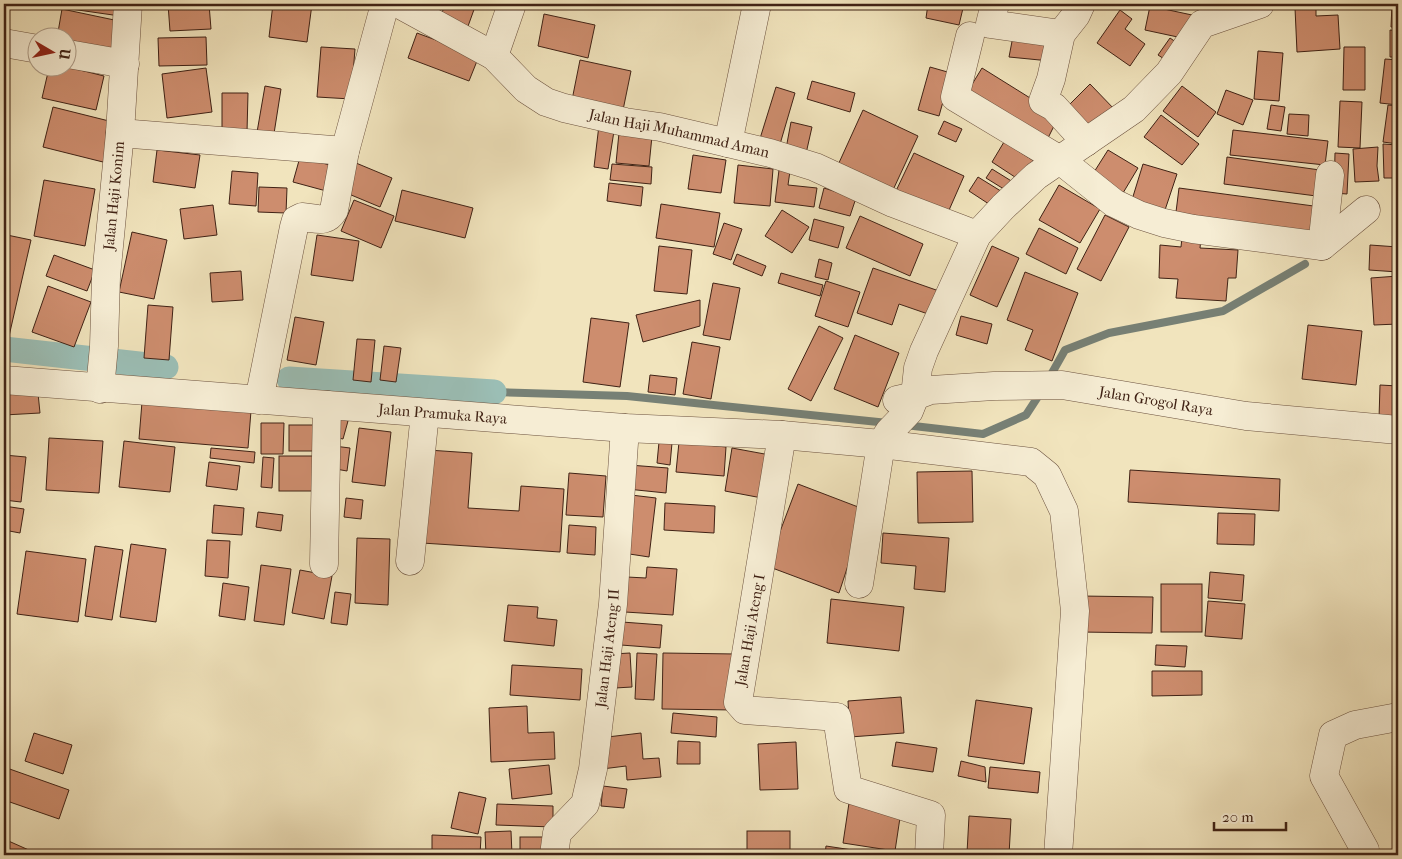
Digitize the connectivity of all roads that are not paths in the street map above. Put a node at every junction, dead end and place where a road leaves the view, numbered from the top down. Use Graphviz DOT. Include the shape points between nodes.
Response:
graph roads {
  1 [pos="128,4"];
  2 [pos="385,4"];
  3 [pos="399,4"];
  4 [pos="512,4"];
  5 [pos="757,4"];
  6 [pos="995,4"];
  7 [pos="1081,4"];
  8 [pos="1260,4"];
  9 [pos="1204,14"];
  10 [pos="1061,34"];
  11 [pos="970,36"];
  12 [pos="4,42"];
  13 [pos="28,47"];
  14 [pos="78,56"];
  15 [pos="494,56"];
  16 [pos="125,64"];
  17 [pos="120,133"];
  18 [pos="1086,142"];
  19 [pos="728,143"];
  20 [pos="345,151"];
  21 [pos="1060,160"];
  22 [pos="1330,175"];
  23 [pos="1366,210"];
  24 [pos="977,235"];
  25 [pos="1322,246"];
  26 [pos="4,380"];
  27 [pos="100,384"];
  28 [pos="259,400"];
  29 [pos="907,402"];
  30 [pos="327,405"];
  31 [pos="425,413"];
  32 [pos="625,428"];
  33 [pos="1398,430"];
  34 [pos="782,435"];
  35 [pos="873,437"];
  36 [pos="410,561"];
  37 [pos="324,564"];
  38 [pos="859,584"];
  39 [pos="1398,717"];
  40 [pos="554,855"];
  41 [pos="929,855"];
  42 [pos="1058,855"];
  43 [pos="1365,855"];
  1 -- 16 [label="street, Jalan Haji Konim"];
  2 -- 20 [label="street"];
  3 -- 15 [label="street, Jalan Haji Muhammad Aman"];
  4 -- 15 [label="street"];
  5 -- 19 [label="street"];
  6 -- 10 [label="street" via="990,24"];
  7 -- 10 [label="street"];
  8 -- 9 [label="street"];
  9 -- 18 [label="street" via="1169,73 1134,109"];
  10 -- 18 [label="street" via="1051,79 1042,101 1054,107"];
  11 -- 21 [label="street" via="955,97"];
  12 -- 13 [label="street"];
  14 -- 16 [label="street"];
  15 -- 19 [label="street, Jalan Haji Muhammad Aman" via="526,89 546,102"];
  16 -- 17 [label="street, Jalan Haji Konim"];
  17 -- 20 [label="street"];
  17 -- 27 [label="street, Jalan Haji Konim" via="106,276"];
  18 -- 21 [label="street"];
  19 -- 24 [label="street, Jalan Haji Muhammad Aman" via="815,167 893,203"];
  20 -- 28 [label="street" via="334,210 330,216 296,220"];
  21 -- 24 [label="street" via="1026,185"];
  21 -- 25 [label="street" via="1114,203 1156,220 1193,229"];
  22 -- 25 [label="street"];
  23 -- 25 [label="street"];
  24 -- 29 [label="street" via="924,351"];
  26 -- 27 [label="street, Jalan Pramuka Raya"];
  27 -- 28 [label="street, Jalan Pramuka Raya"];
  28 -- 30 [label="street, Jalan Pramuka Raya"];
  29 -- 33 [label="street, Jalan Grogol Raya" via="931,390 1062,385 1246,416"];
  29 -- 35 [label="street, Jalan Grogol Raya"];
  30 -- 31 [label="street, Jalan Pramuka Raya"];
  30 -- 37 [label="street"];
  31 -- 32 [label="street, Jalan Pramuka Raya"];
  31 -- 36 [label="street"];
  32 -- 34 [label="street, Jalan Pramuka Raya"];
  32 -- 40 [label="street, Jalan Haji Ateng II" via="612,604 593,769 585,804 557,833"];
  34 -- 35 [label="street, Jalan Pramuka Raya"];
  34 -- 41 [label="street, Jalan Haji Ateng I" via="738,702 745,710 837,716 848,789 931,814"];
  35 -- 38 [label="street"];
  35 -- 42 [label="street, Jalan Pramuka Raya" via="1032,462 1047,475 1064,511 1075,611"];
  39 -- 43 [label="street" via="1355,725 1333,735 1324,776"];
}
